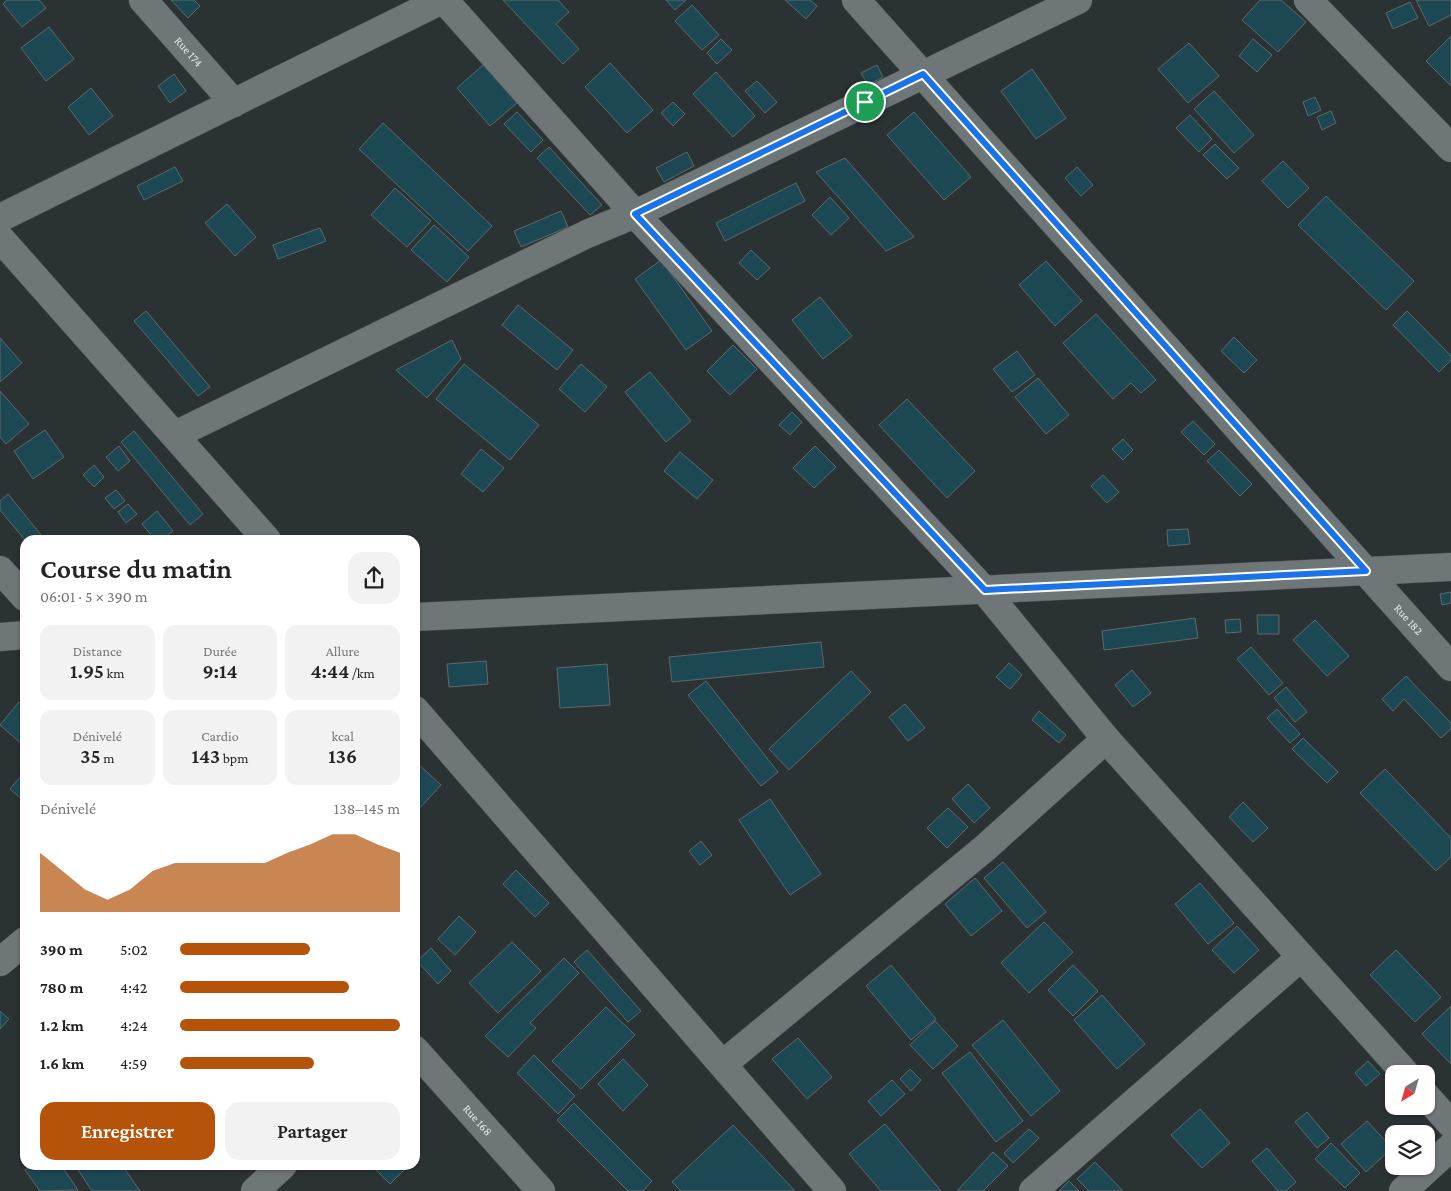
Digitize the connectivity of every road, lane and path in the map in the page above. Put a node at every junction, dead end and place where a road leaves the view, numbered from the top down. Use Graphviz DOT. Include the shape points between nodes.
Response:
graph roads {
  1 [pos="143,0"];
  2 [pos="443,0"];
  3 [pos="856,0"];
  4 [pos="1078,0"];
  5 [pos="1308,0"];
  6 [pos="923,74"];
  7 [pos="234,103"];
  8 [pos="1451,148"];
  9 [pos="635,214"];
  10 [pos="0,218"];
  11 [pos="0,238"];
  12 [pos="175,435"];
  13 [pos="263,535"];
  14 [pos="1451,567"];
  15 [pos="0,570"];
  16 [pos="1366,571"];
  17 [pos="985,590"];
  18 [pos="20,592"];
  19 [pos="420,617"];
  20 [pos="20,635"];
  21 [pos="0,637"];
  22 [pos="1451,667"];
  23 [pos="420,716"];
  24 [pos="1106,739"];
  25 [pos="20,945"];
  26 [pos="1301,957"];
  27 [pos="0,962"];
  28 [pos="420,1056"];
  29 [pos="723,1064"];
  30 [pos="1398,1065"];
  31 [pos="1435,1106"];
  32 [pos="1451,1124"];
  33 [pos="1451,1147"];
  34 [pos="278,1170"];
  35 [pos="255,1191"];
  36 [pos="541,1191"];
  37 [pos="832,1191"];
  38 [pos="1033,1191"];
  39 [pos="1403,1191"];
  1 -- 7 [label="street, Rue 174"];
  2 -- 7 [label="street"];
  2 -- 9 [label="street"];
  3 -- 6 [label="street, Rue 182"];
  4 -- 6 [label="street"];
  5 -- 8 [label="street"];
  6 -- 9 [label="street"];
  6 -- 16 [label="street, Rue 182"];
  7 -- 10 [label="street"];
  9 -- 12 [label="street" via="587,234"];
  9 -- 17 [label="street"];
  11 -- 12 [label="street"];
  12 -- 13 [label="street"];
  14 -- 16 [label="street"];
  15 -- 18 [label="street"];
  16 -- 17 [label="street"];
  16 -- 22 [label="street, Rue 182"];
  17 -- 19 [label="street"];
  17 -- 24 [label="street"];
  20 -- 21 [label="street"];
  23 -- 29 [label="street"];
  24 -- 26 [label="street"];
  24 -- 29 [label="street" via="985,848"];
  25 -- 27 [label="street"];
  26 -- 30 [label="street"];
  26 -- 38 [label="street"];
  28 -- 36 [label="street, Rue 168"];
  29 -- 37 [label="street"];
  31 -- 32 [label="street"];
  33 -- 39 [label="street"];
  34 -- 35 [label="street"];
}
